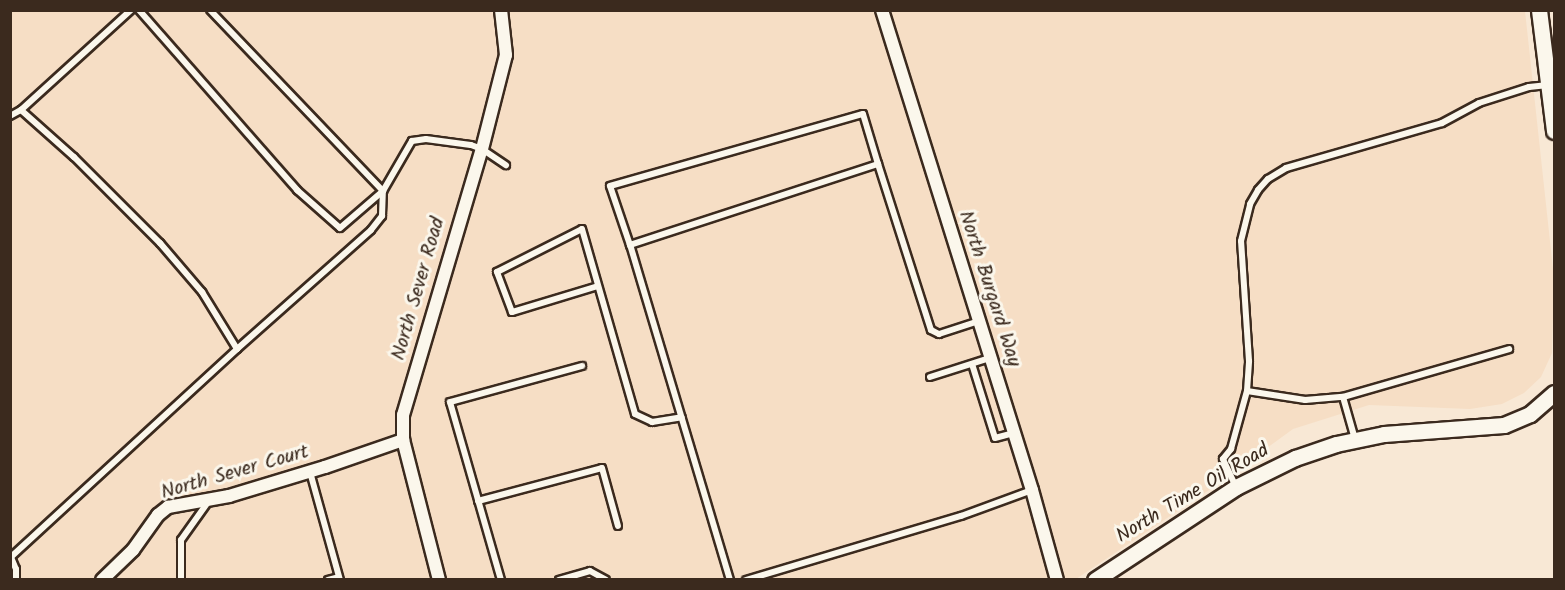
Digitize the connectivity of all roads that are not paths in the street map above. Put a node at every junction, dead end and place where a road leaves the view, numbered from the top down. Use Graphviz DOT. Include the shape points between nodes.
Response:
graph roads {
  1 [pos="131,10"];
  2 [pos="139,10"];
  3 [pos="210,10"];
  4 [pos="501,10"];
  5 [pos="882,10"];
  6 [pos="1539,10"];
  7 [pos="1549,85"];
  8 [pos="21,110"];
  9 [pos="10,116"];
  10 [pos="1554,131"];
  11 [pos="482,148"];
  12 [pos="878,164"];
  13 [pos="506,165"];
  14 [pos="383,191"];
  15 [pos="630,245"];
  16 [pos="598,286"];
  17 [pos="979,321"];
  18 [pos="237,349"];
  19 [pos="1509,349"];
  20 [pos="990,358"];
  21 [pos="972,364"];
  22 [pos="582,366"];
  23 [pos="930,377"];
  24 [pos="1247,391"];
  25 [pos="1554,393"];
  26 [pos="1343,397"];
  27 [pos="682,417"];
  28 [pos="1014,433"];
  29 [pos="1356,439"];
  30 [pos="403,440"];
  31 [pos="310,472"];
  32 [pos="1236,487"];
  33 [pos="1032,490"];
  34 [pos="208,501"];
  35 [pos="478,501"];
  36 [pos="618,526"];
  37 [pos="11,555"];
  38 [pos="339,578"];
  39 [pos="16,579"];
  40 [pos="102,579"];
  41 [pos="181,579"];
  42 [pos="328,579"];
  43 [pos="439,579"];
  44 [pos="501,579"];
  45 [pos="559,579"];
  46 [pos="606,579"];
  47 [pos="730,579"];
  48 [pos="746,579"];
  49 [pos="1057,579"];
  50 [pos="1095,579"];
  1 -- 8 [label="lane"];
  2 -- 14 [label="lane" via="297,190 340,228"];
  3 -- 14 [label="lane"];
  4 -- 11 [label="street, North Sever Road" via="506,55"];
  5 -- 17 [label="street, North Burgard Way"];
  6 -- 7 [label="street"];
  7 -- 10 [label="street"];
  7 -- 24 [label="lane" via="1529,87 1479,103 1442,123 1286,168 1257,190 1241,241 1249,361"];
  8 -- 9 [label="lane"];
  8 -- 18 [label="lane" via="160,243 202,292"];
  11 -- 13 [label="lane"];
  11 -- 14 [label="lane" via="445,141 412,141"];
  11 -- 30 [label="street, North Sever Road" via="406,400"];
  12 -- 15 [label="lane"];
  12 -- 15 [label="lane" via="863,114 610,186"];
  12 -- 17 [label="lane" via="931,330 939,333"];
  14 -- 18 [label="lane" via="382,216 371,230"];
  15 -- 27 [label="lane"];
  16 -- 16 [label="lane" via="582,229 497,272 512,312"];
  16 -- 27 [label="lane" via="635,414 651,422"];
  17 -- 20 [label="street, North Burgard Way"];
  18 -- 37 [label="lane"];
  19 -- 26 [label="lane"];
  20 -- 21 [label="lane"];
  20 -- 28 [label="street, North Burgard Way"];
  21 -- 23 [label="lane"];
  21 -- 28 [label="lane" via="995,438"];
  22 -- 35 [label="lane" via="450,402"];
  24 -- 26 [label="lane" via="1305,400"];
  24 -- 32 [label="lane" via="1231,449 1223,459"];
  25 -- 29 [label="street, North Time Oil Road" via="1530,414 1504,425"];
  26 -- 29 [label="lane"];
  27 -- 47 [label="lane"];
  28 -- 33 [label="street, North Burgard Way"];
  29 -- 32 [label="street, North Time Oil Road" via="1295,458"];
  30 -- 31 [label="street, North Sever Court"];
  30 -- 43 [label="street, North Sever Road"];
  31 -- 34 [label="street, North Sever Court"];
  31 -- 38 [label="lane"];
  32 -- 50 [label="street, North Time Oil Road"];
  33 -- 48 [label="lane" via="961,516"];
  33 -- 49 [label="street, North Burgard Way"];
  34 -- 40 [label="street, North Sever Court" via="168,507 158,514 133,550"];
  34 -- 41 [label="lane" via="181,540"];
  35 -- 36 [label="lane" via="602,468"];
  35 -- 44 [label="lane"];
  37 -- 39 [label="lane"];
  38 -- 42 [label="lane"];
  45 -- 46 [label="lane" via="590,571"];
}
